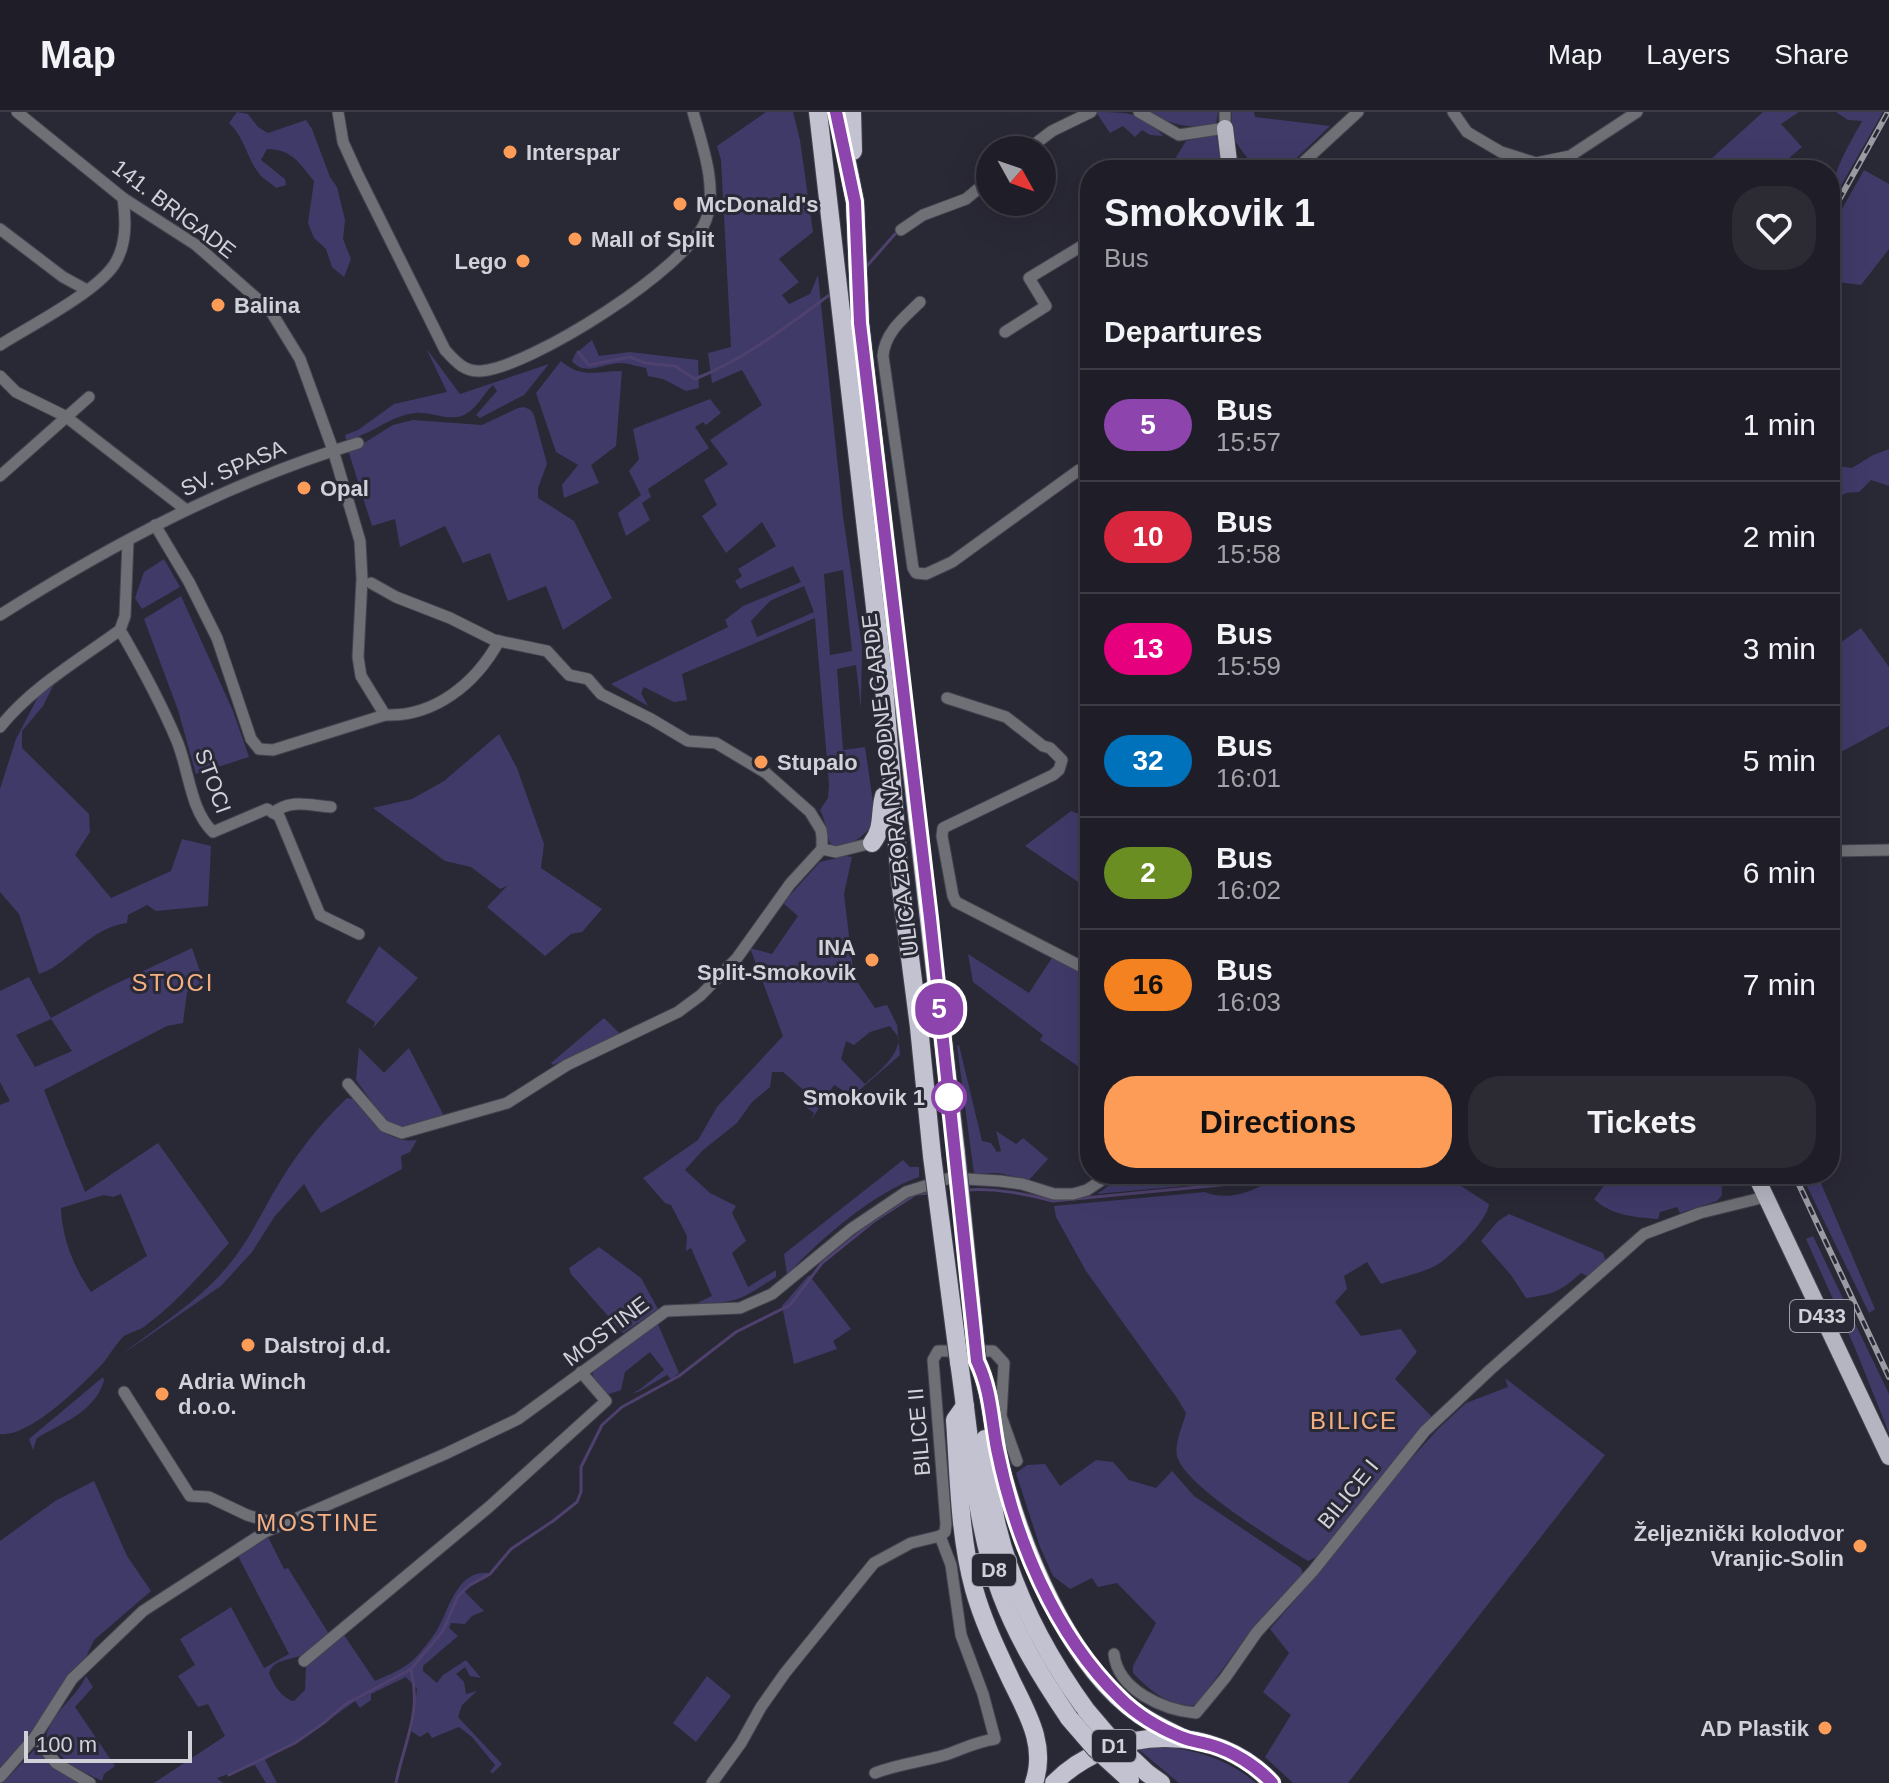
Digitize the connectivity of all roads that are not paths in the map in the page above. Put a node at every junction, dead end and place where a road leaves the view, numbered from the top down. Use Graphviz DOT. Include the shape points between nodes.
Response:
graph roads {
  1 [pos="338,112"];
  2 [pos="693,112"];
  3 [pos="805,112"];
  4 [pos="818,112"];
  5 [pos="837,112"];
  6 [pos="852,112"];
  7 [pos="1091,112"];
  8 [pos="1139,112"];
  9 [pos="1358,112"];
  10 [pos="1453,112"];
  11 [pos="1637,112"];
  12 [pos="18,113"];
  13 [pos="1225,120"];
  14 [pos="1045,136"];
  15 [pos="1229,160"];
  16 [pos="1306,160"];
  17 [pos="1526,160"];
  18 [pos="1551,160"];
  19 [pos="976,191"];
  20 [pos="123,198"];
  21 [pos="855,202"];
  22 [pos="832,219"];
  23 [pos="0,229"];
  24 [pos="901,230"];
  25 [pos="1080,247"];
  26 [pos="87,290"];
  27 [pos="920,302"];
  28 [pos="851,324"];
  29 [pos="1005,332"];
  30 [pos="0,345"];
  31 [pos="0,376"];
  32 [pos="89,397"];
  33 [pos="65,416"];
  34 [pos="358,443"];
  35 [pos="333,450"];
  36 [pos="1080,470"];
  37 [pos="0,476"];
  38 [pos="185,509"];
  39 [pos="155,525"];
  40 [pos="128,541"];
  41 [pos="371,583"];
  42 [pos="0,615"];
  43 [pos="120,630"];
  44 [pos="499,641"];
  45 [pos="947,698"];
  46 [pos="385,715"];
  47 [pos="0,727"];
  48 [pos="890,774"];
  49 [pos="331,807"];
  50 [pos="273,813"];
  51 [pos="872,843"];
  52 [pos="822,849"];
  53 [pos="1889,850"];
  54 [pos="1840,851"];
  55 [pos="359,934"];
  56 [pos="1080,966"];
  57 [pos="348,1084"];
  58 [pos="1096,1184"];
  59 [pos="1759,1184"];
  60 [pos="1765,1197"];
  61 [pos="968,1362"];
  62 [pos="581,1372"];
  63 [pos="124,1392"];
  64 [pos="965,1406"];
  65 [pos="1889,1457"];
  66 [pos="1017,1461"];
  67 [pos="280,1525"];
  68 [pos="940,1536"];
  69 [pos="960,1563"];
  70 [pos="1114,1654"];
  71 [pos="304,1661"];
  72 [pos="1078,1714"];
  73 [pos="35,1737"];
  74 [pos="1183,1738"];
  75 [pos="875,1773"];
  76 [pos="4,1774"];
  77 [pos="1143,1780"];
  78 [pos="90,1783"];
  79 [pos="712,1783"];
  80 [pos="1034,1783"];
  81 [pos="1054,1783"];
  82 [pos="1272,1783"];
  1 -- 2 [label="street" via="347,151 445,350 458,364 481,371 515,363 598,317 671,264 706,222 706,163"];
  3 -- 22 [label="highway"];
  4 -- 22 [label="highway, ULICA ZBORA NARODNE GARDE / D8"];
  5 -- 21 [label="highway, ULICA ZBORA NARODNE GARDE / D8"];
  6 -- 21 [label="highway"];
  7 -- 14 [label="street"];
  8 -- 13 [label="street" via="1179,135"];
  9 -- 16 [label="street"];
  10 -- 17 [label="street" via="1467,132"];
  11 -- 18 [label="street" via="1570,156"];
  12 -- 20 [label="street, 141. BRIGADE"];
  13 -- 15 [label="main road"];
  19 -- 24 [label="street"];
  20 -- 26 [label="street" via="123,243 113,266"];
  20 -- 35 [label="street, 141. BRIGADE" via="196,245 270,310 300,359"];
  21 -- 28 [label="highway, ULICA ZBORA NARODNE GARDE / D8"];
  22 -- 28 [label="highway, ULICA ZBORA NARODNE GARDE / D8"];
  23 -- 26 [label="street"];
  25 -- 29 [label="street" via="1029,278 1046,306"];
  26 -- 30 [label="street"];
  27 -- 36 [label="street" via="889,333 883,356 916,573 952,562"];
  28 -- 48 [label="highway, ULICA ZBORA NARODNE GARDE / D8"];
  28 -- 61 [label="highway, ULICA ZBORA NARODNE GARDE / D8, bridge" via="956,1153"];
  31 -- 33 [label="street" via="16,392"];
  32 -- 33 [label="street"];
  33 -- 37 [label="street"];
  33 -- 38 [label="street"];
  34 -- 35 [label="street, SV. SPASA"];
  35 -- 38 [label="street, SV. SPASA"];
  35 -- 46 [label="street, 141. BRIGADE" via="360,541 361,676"];
  38 -- 39 [label="street, SV. SPASA"];
  39 -- 40 [label="street, SV. SPASA"];
  39 -- 46 [label="street" via="217,638 259,749 273,750"];
  40 -- 42 [label="street, SV. SPASA"];
  40 -- 43 [label="street"];
  41 -- 44 [label="street"];
  43 -- 47 [label="street" via="37,691"];
  43 -- 50 [label="street, STOCI" via="178,744 202,822 213,832 267,809"];
  44 -- 46 [label="street" via="475,674 450,696 421,712"];
  44 -- 52 [label="street" via="547,651 569,675 588,679 601,694 688,741 716,743 766,773 810,812 821,830"];
  45 -- 56 [label="street" via="1006,717 1062,760 1053,775 946,826 943,844 953,896"];
  48 -- 51 [label="highway" via="882,824"];
  48 -- 61 [label="highway, ULICA ZBORA NARODNE GARDE / D8, bridge" via="932,1156"];
  49 -- 50 [label="street" via="294,803"];
  50 -- 55 [label="street" via="279,816 320,915"];
  51 -- 52 [label="street" via="836,852"];
  52 -- 57 [label="street" via="706,990 678,1012 567,1065 507,1103 409,1133 392,1131"];
  53 -- 54 [label="street"];
  58 -- 62 [label="street, MOSTINE" via="1073,1194 1054,1194 1022,1184 950,1178 906,1192 772,1294 740,1308 666,1311"];
  59 -- 60 [label="main road, D433"];
  60 -- 65 [label="main road, D433"];
  60 -- 70 [label="street, BILICE I" via="1644,1234 1491,1369 1425,1431 1196,1713 1145,1696 1115,1668"];
  61 -- 64 [label="highway, ULICA ZBORA NARODNE GARDE / D8"];
  61 -- 72 [label="highway, ULICA ZBORA NARODNE GARDE / D8" via="1001,1539 1033,1625"];
  61 -- 74 [label="highway" via="989,1390 997,1449 1023,1540 1061,1619 1121,1699"];
  62 -- 67 [label="street, MOSTINE" via="518,1419"];
  62 -- 71 [label="street" via="606,1401"];
  63 -- 67 [label="street" via="190,1496 209,1497"];
  64 -- 69 [label="highway" via="955,1420"];
  64 -- 72 [label="highway, ULICA ZBORA NARODNE GARDE / D8" via="988,1553 1000,1593 1037,1670"];
  66 -- 68 [label="street, BILICE II" via="1001,1416 1004,1363 993,1351 938,1351 933,1360 946,1524"];
  67 -- 73 [label="street, MOSTINE" via="143,1611 72,1679"];
  68 -- 69 [label="street, BILICE II"];
  68 -- 79 [label="street" via="911,1543 874,1563 785,1673"];
  69 -- 75 [label="street, BILICE II" via="961,1635 995,1739"];
  69 -- 80 [label="highway" via="1034,1729 1039,1752"];
  72 -- 77 [label="highway, ULICA ZBORA NARODNE GARDE / D8, bridge" via="1109,1737"];
  73 -- 76 [label="street, MOSTINE"];
  73 -- 78 [label="street" via="56,1763"];
  74 -- 81 [label="highway, D1" via="1118,1744 1078,1763"];
  74 -- 82 [label="highway, D1" via="1243,1760"];
}
